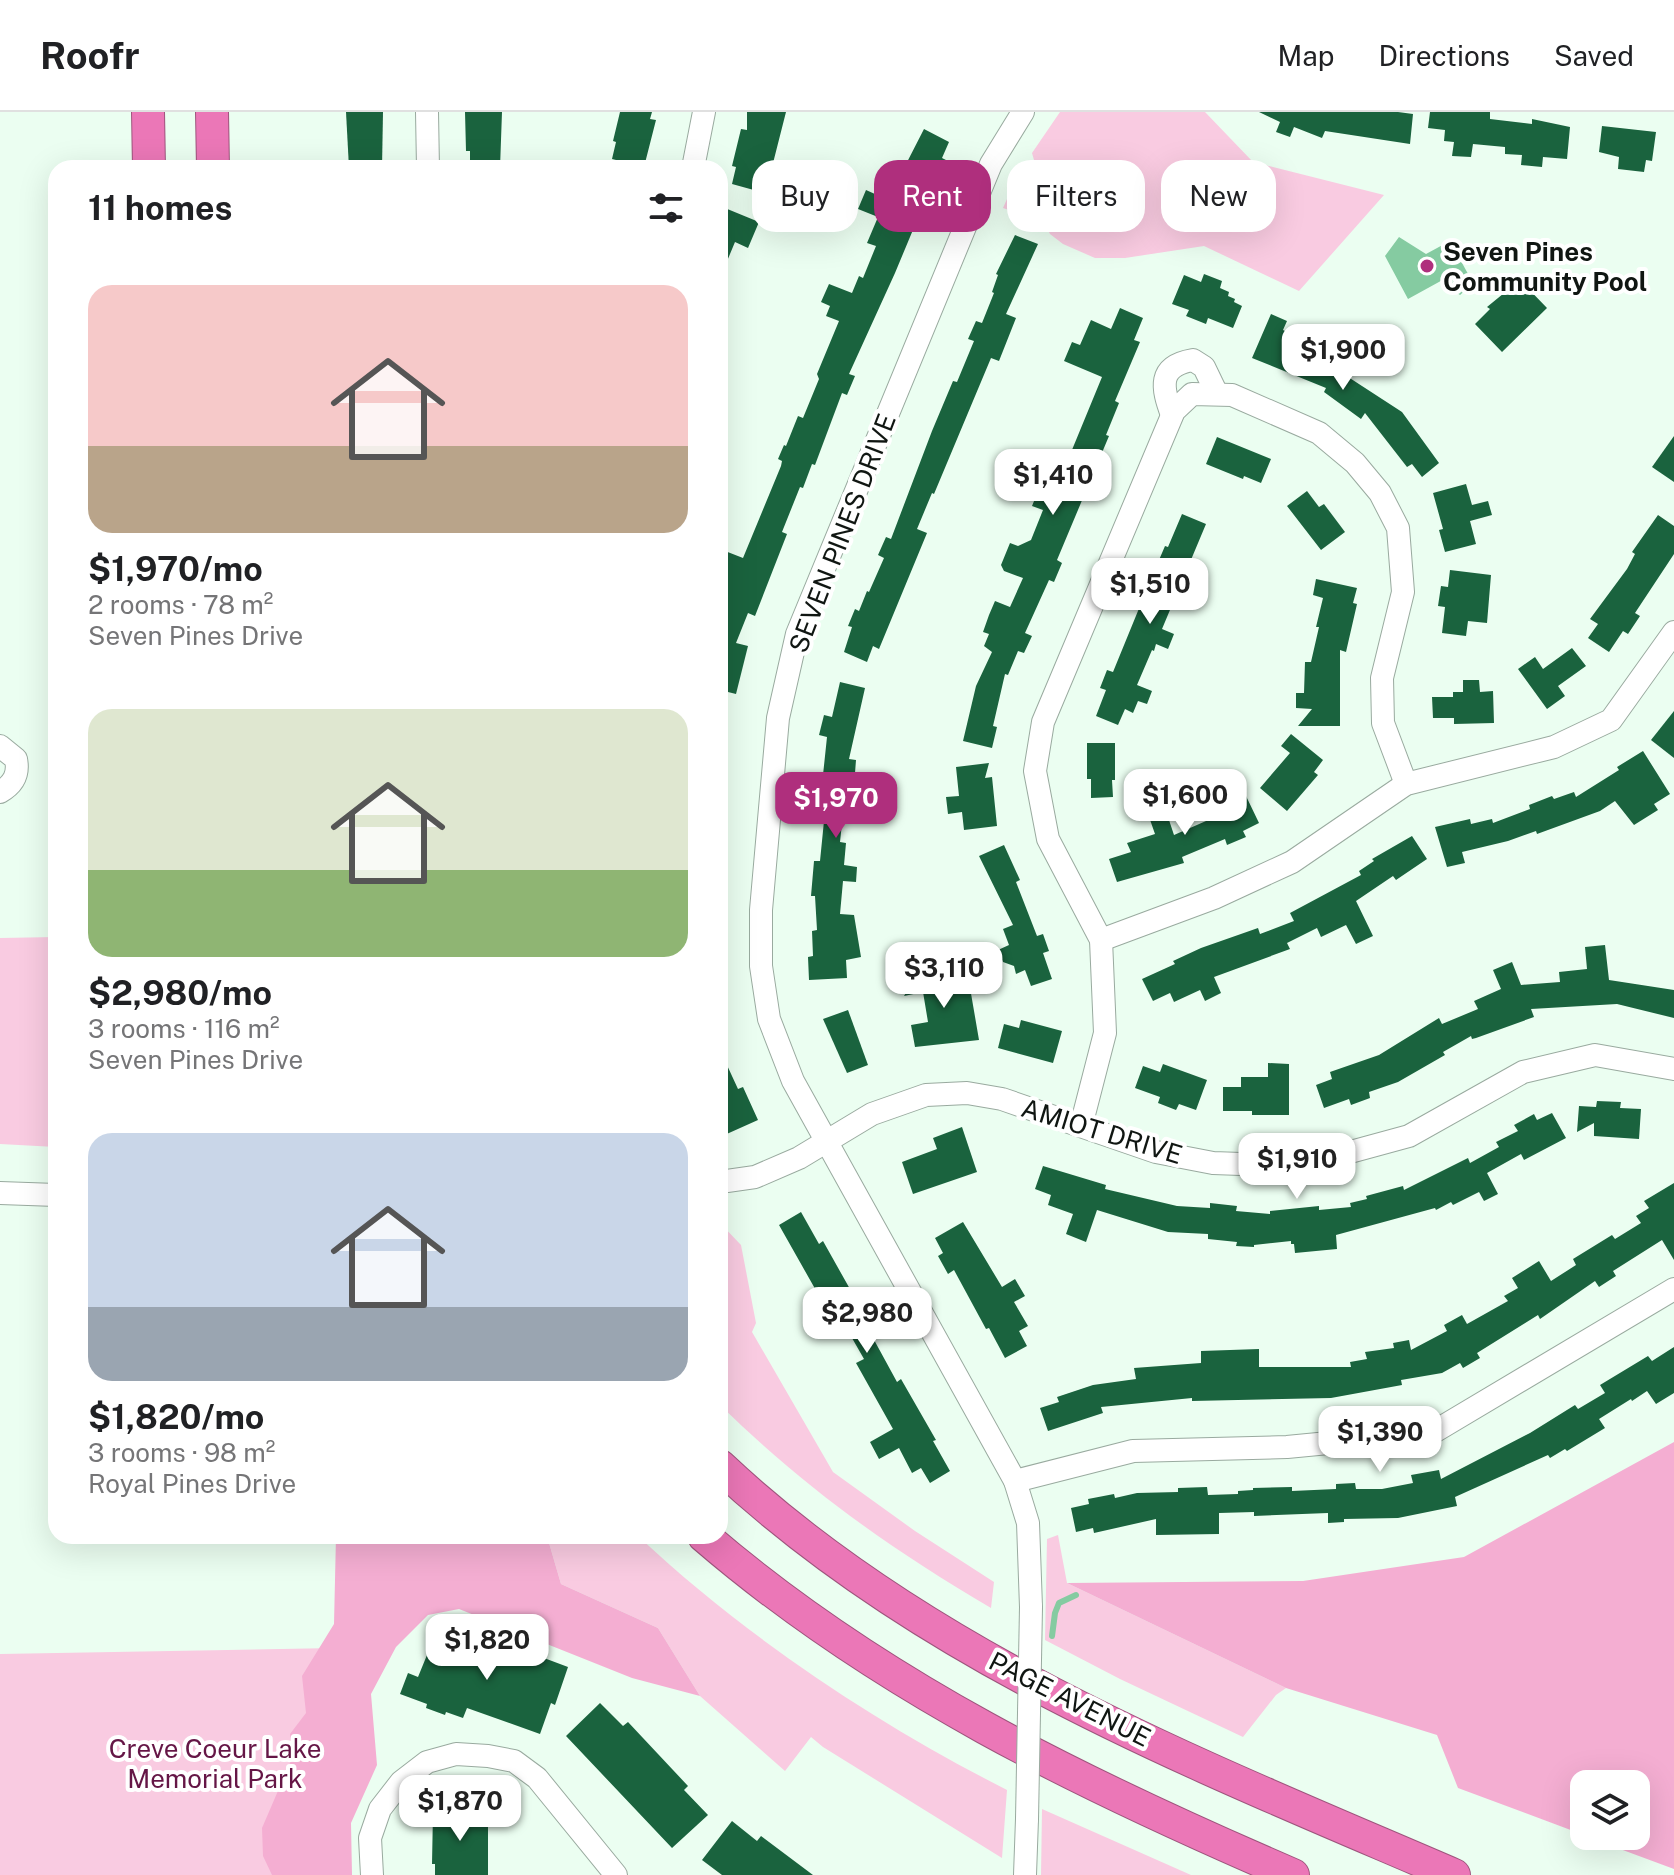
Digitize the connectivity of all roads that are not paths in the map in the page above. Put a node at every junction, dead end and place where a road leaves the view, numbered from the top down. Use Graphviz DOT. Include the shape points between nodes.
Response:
graph roads {
  1 [pos="148,112"];
  2 [pos="212,112"];
  3 [pos="427,112"];
  4 [pos="704,112"];
  5 [pos="1023,112"];
  6 [pos="149,160"];
  7 [pos="213,160"];
  8 [pos="428,160"];
  9 [pos="695,160"];
  10 [pos="1217,394"];
  11 [pos="1172,415"];
  12 [pos="1674,632"];
  13 [pos="0,746"];
  14 [pos="1406,784"];
  15 [pos="0,792"];
  16 [pos="1101,940"];
  17 [pos="1674,1069"];
  18 [pos="1081,1126"];
  19 [pos="824,1141"];
  20 [pos="728,1181"];
  21 [pos="0,1193"];
  22 [pos="48,1195"];
  23 [pos="1674,1289"];
  24 [pos="728,1473"];
  25 [pos="1015,1481"];
  26 [pos="714,1544"];
  27 [pos="372,1875"];
  28 [pos="616,1875"];
  29 [pos="1025,1875"];
  30 [pos="1293,1875"];
  31 [pos="1454,1875"];
  1 -- 6 [label="highway"];
  2 -- 7 [label="highway"];
  3 -- 8 [label="street"];
  4 -- 9 [label="street"];
  5 -- 19 [label="street, SEVEN PINES DRIVE" via="991,164 797,634 778,718 761,966 769,1019"];
  10 -- 11 [label="street" via="1192,394"];
  10 -- 11 [label="street" via="1204,367 1193,360 1180,362 1166,374 1163,385"];
  10 -- 14 [label="street" via="1232,395 1319,433 1380,493 1398,528 1403,592 1382,678 1383,723"];
  11 -- 16 [label="street" via="1043,722 1035,771 1048,839"];
  12 -- 14 [label="street" via="1611,720 1554,747"];
  13 -- 15 [label="street" via="16,759 18,769"];
  14 -- 16 [label="street" via="1292,862"];
  16 -- 18 [label="street" via="1105,1033"];
  17 -- 18 [label="street, AMIOT DRIVE" via="1595,1055 1581,1058 1523,1072 1409,1136 1332,1157 1269,1165 1213,1163 1156,1152"];
  18 -- 19 [label="street, AMIOT DRIVE" via="1002,1099 967,1093 926,1095 872,1114"];
  19 -- 20 [label="street, AMIOT DRIVE" via="755,1177"];
  19 -- 25 [label="street, SEVEN PINES DRIVE"];
  21 -- 22 [label="street"];
  23 -- 25 [label="street" via="1432,1433 1287,1447 1133,1451"];
  24 -- 31 [label="highway, PAGE AVENUE" via="829,1555 999,1664 1187,1758"];
  25 -- 29 [label="street, SEVEN PINES DRIVE, bridge" via="1028,1523 1031,1607"];
  26 -- 30 [label="highway" via="810,1620 978,1726"];
  27 -- 28 [label="street" via="370,1838 380,1809 401,1782 427,1762 456,1754 514,1761 537,1778"];
}
